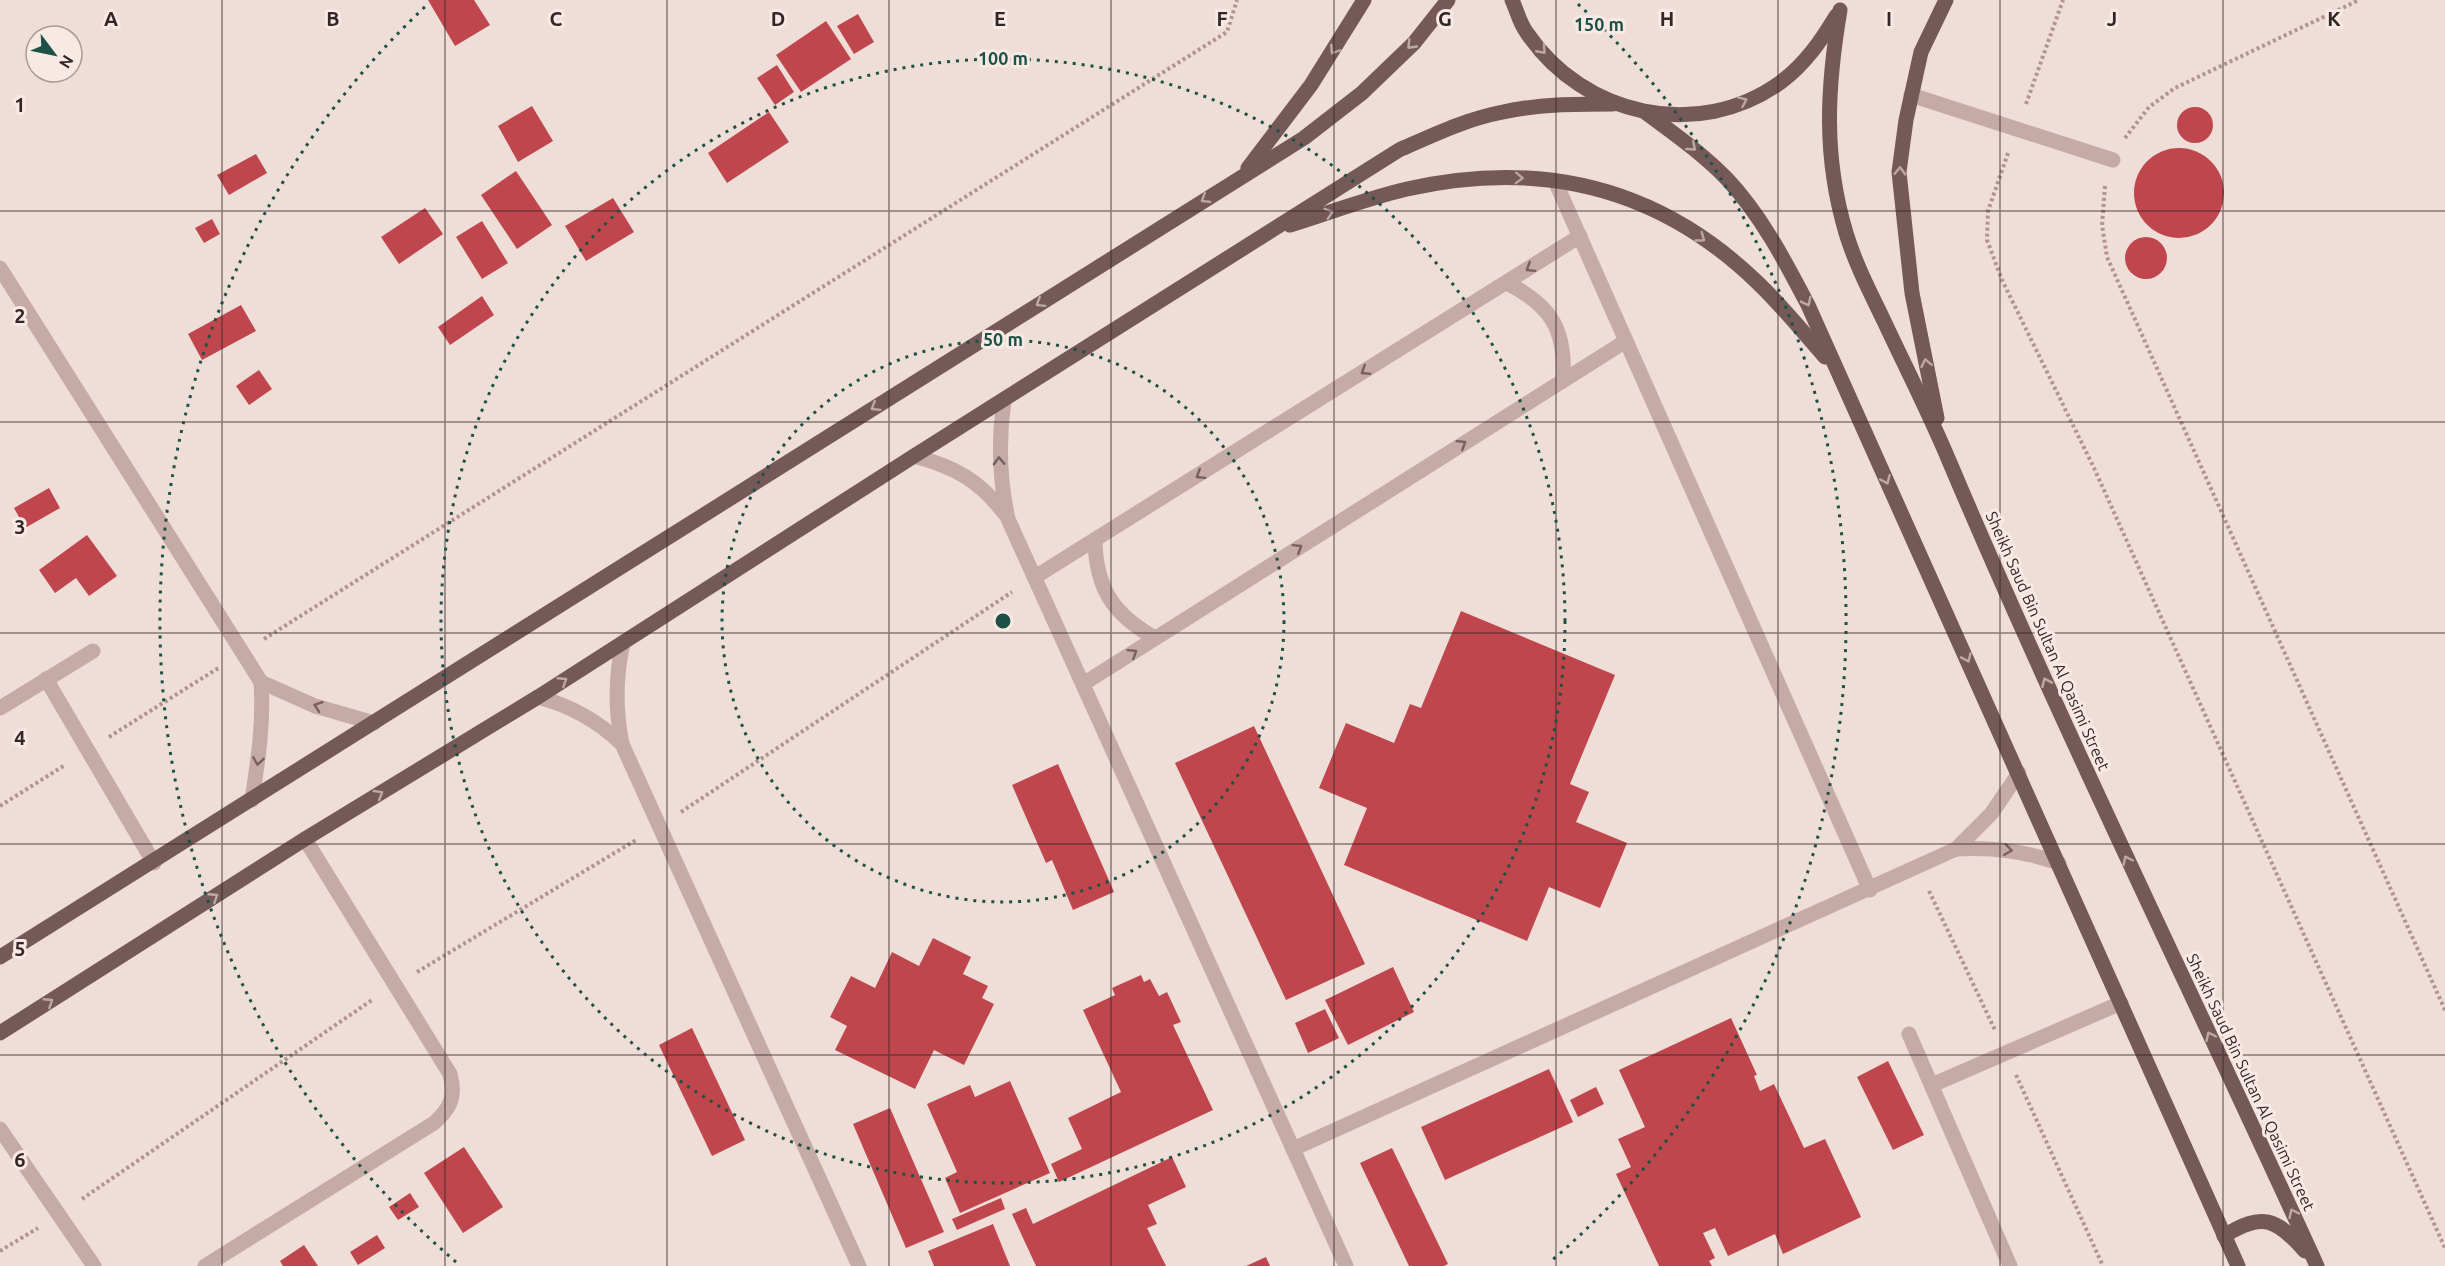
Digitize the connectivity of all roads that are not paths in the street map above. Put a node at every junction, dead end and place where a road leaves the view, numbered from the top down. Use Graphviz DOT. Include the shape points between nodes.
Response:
graph roads {
  1 [pos="1364,0"];
  2 [pos="1448,0"];
  3 [pos="1512,0"];
  4 [pos="1946,0"];
  5 [pos="1842,5"];
  6 [pos="1911,94"];
  7 [pos="1613,104"];
  8 [pos="1645,112"];
  9 [pos="2113,160"];
  10 [pos="1242,176"];
  11 [pos="1555,181"];
  12 [pos="1273,231"];
  13 [pos="1580,236"];
  14 [pos="0,268"];
  15 [pos="1507,283"];
  16 [pos="1626,341"];
  17 [pos="1835,368"];
  18 [pos="1563,381"];
  19 [pos="1004,401"];
  20 [pos="1941,441"];
  21 [pos="914,456"];
  22 [pos="1008,519"];
  23 [pos="1095,541"];
  24 [pos="1035,578"];
  25 [pos="1155,638"];
  26 [pos="623,643"];
  27 [pos="93,651"];
  28 [pos="46,680"];
  29 [pos="261,682"];
  30 [pos="1083,684"];
  31 [pos="538,697"];
  32 [pos="0,708"];
  33 [pos="374,723"];
  34 [pos="622,744"];
  35 [pos="2019,773"];
  36 [pos="252,800"];
  37 [pos="305,839"];
  38 [pos="1956,849"];
  39 [pos="154,863"];
  40 [pos="2059,863"];
  41 [pos="1870,890"];
  42 [pos="0,957"];
  43 [pos="2121,1003"];
  44 [pos="0,1033"];
  45 [pos="1909,1034"];
  46 [pos="1932,1085"];
  47 [pos="0,1129"];
  48 [pos="1293,1149"];
  49 [pos="2224,1236"];
  50 [pos="2317,1265"];
  51 [pos="94,1266"];
  52 [pos="205,1266"];
  53 [pos="859,1266"];
  54 [pos="1346,1266"];
  55 [pos="2010,1266"];
  56 [pos="2238,1266"];
  1 -- 10 [label="main road, one-way" via="1311,86"];
  2 -- 10 [label="main road, one-way" via="1414,43 1362,93 1304,138"];
  3 -- 7 [label="main road, one-way" via="1526,33 1564,75"];
  4 -- 6 [label="main road" via="1921,52"];
  8 -- 5 [label="main road, one-way" via="1693,115 1739,104 1780,82 1815,50"];
  5 -- 20 [label="main road, Sheikh Saud Bin Sultan Al Qasimi Street" via="1831,65 1828,122 1846,234"];
  6 -- 9 [label="street"];
  20 -- 6 [label="main road, one-way" via="1911,293 1899,172"];
  7 -- 8 [label="main road"];
  7 -- 12 [label="main road" via="1557,104 1502,112 1449,127 1399,150"];
  8 -- 17 [label="main road, one-way" via="1719,171 1760,219 1808,305"];
  10 -- 33 [label="main road, one-way"];
  12 -- 11 [label="main road, one-way" via="1405,189 1442,182 1518,177"];
  11 -- 13 [label="street"];
  11 -- 17 [label="main road, one-way" via="1594,187 1633,200 1670,216 1703,238 1757,282"];
  12 -- 19 [label="main road"];
  13 -- 15 [label="street, one-way"];
  13 -- 16 [label="street"];
  14 -- 29 [label="street"];
  15 -- 18 [label="street" via="1528,294 1546,311 1559,332 1564,356"];
  15 -- 23 [label="street, one-way"];
  16 -- 18 [label="street"];
  16 -- 41 [label="street"];
  17 -- 35 [label="main road, one-way"];
  25 -- 18 [label="street, one-way"];
  19 -- 21 [label="main road"];
  22 -- 19 [label="street, one-way" via="999,460"];
  50 -- 20 [label="main road, Sheikh Saud Bin Sultan Al Qasimi Street, one-way" via="2095,791"];
  21 -- 22 [label="street" via="968,477"];
  21 -- 26 [label="main road"];
  22 -- 24 [label="street"];
  23 -- 24 [label="street"];
  23 -- 25 [label="street" via="1095,561 1109,599 1137,628"];
  24 -- 30 [label="street"];
  30 -- 25 [label="street, one-way"];
  31 -- 26 [label="main road, one-way"];
  26 -- 34 [label="street" via="615,693"];
  27 -- 28 [label="street"];
  28 -- 32 [label="street"];
  28 -- 39 [label="street"];
  33 -- 29 [label="street, one-way" via="315,706"];
  29 -- 36 [label="street, one-way" via="262,740"];
  30 -- 48 [label="street"];
  31 -- 34 [label="street" via="584,714"];
  37 -- 31 [label="main road, one-way"];
  33 -- 36 [label="main road"];
  34 -- 53 [label="street"];
  35 -- 38 [label="street" via="1991,814"];
  35 -- 40 [label="main road"];
  36 -- 39 [label="main road"];
  44 -- 37 [label="main road, one-way"];
  37 -- 52 [label="street" via="450,1074 452,1101 434,1123"];
  38 -- 40 [label="street, one-way" via="2008,849"];
  38 -- 41 [label="street"];
  39 -- 42 [label="main road"];
  40 -- 43 [label="main road"];
  41 -- 48 [label="street"];
  43 -- 46 [label="street"];
  43 -- 49 [label="main road"];
  45 -- 46 [label="street"];
  46 -- 55 [label="street"];
  47 -- 51 [label="street"];
  48 -- 54 [label="street"];
  49 -- 50 [label="main road" via="2244,1224 2274,1224"];
  49 -- 56 [label="main road"];
}
